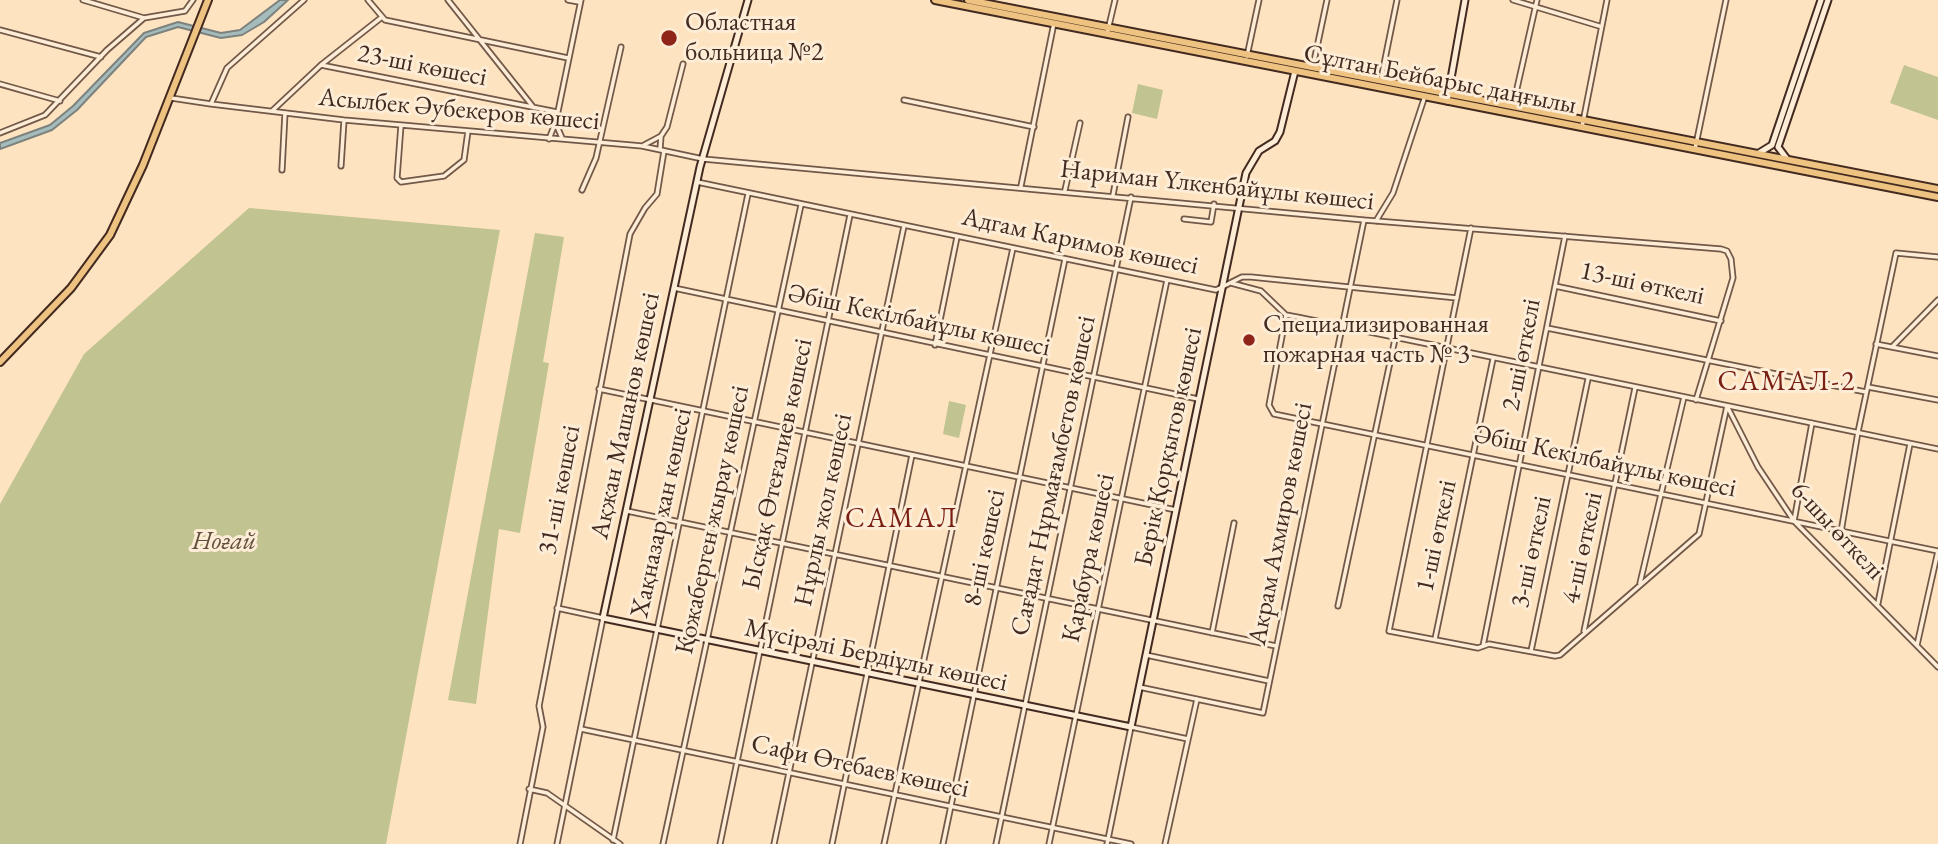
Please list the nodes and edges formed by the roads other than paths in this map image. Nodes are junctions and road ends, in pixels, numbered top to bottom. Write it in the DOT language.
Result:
graph roads {
  1 [pos="83,0"];
  2 [pos="193,0"];
  3 [pos="208,0"];
  4 [pos="304,0"];
  5 [pos="368,0"];
  6 [pos="448,0"];
  7 [pos="568,0"];
  8 [pos="748,0"];
  9 [pos="934,0"];
  10 [pos="968,0"];
  11 [pos="1115,0"];
  12 [pos="1258,0"];
  13 [pos="1328,0"];
  14 [pos="1397,0"];
  15 [pos="1465,0"];
  16 [pos="1513,0"];
  17 [pos="1537,0"];
  18 [pos="1607,0"];
  19 [pos="1726,0"];
  20 [pos="1821,0"];
  21 [pos="1828,0"];
  22 [pos="580,1"];
  23 [pos="1534,7"];
  24 [pos="382,17"];
  25 [pos="144,18"];
  26 [pos="1054,23"];
  27 [pos="1600,26"];
  28 [pos="0,30"];
  29 [pos="1108,31"];
  30 [pos="481,40"];
  31 [pos="621,47"];
  32 [pos="101,57"];
  33 [pos="568,58"];
  34 [pos="1247,58"];
  35 [pos="683,64"];
  36 [pos="321,65"];
  37 [pos="1313,68"];
  38 [pos="1295,71"];
  39 [pos="1381,81"];
  40 [pos="0,84"];
  41 [pos="1425,96"];
  42 [pos="1448,97"];
  43 [pos="169,98"];
  44 [pos="904,100"];
  45 [pos="60,101"];
  46 [pos="211,104"];
  47 [pos="1513,106"];
  48 [pos="534,108"];
  49 [pos="271,111"];
  50 [pos="557,112"];
  51 [pos="285,113"];
  52 [pos="1128,117"];
  53 [pos="1583,119"];
  54 [pos="344,120"];
  55 [pos="556,121"];
  56 [pos="1080,123"];
  57 [pos="401,125"];
  58 [pos="1034,127"];
  59 [pos="1582,127"];
  60 [pos="468,131"];
  61 [pos="0,133"];
  62 [pos="661,136"];
  63 [pos="549,139"];
  64 [pos="564,140"];
  65 [pos="599,142"];
  66 [pos="1695,145"];
  67 [pos="642,146"];
  68 [pos="662,151"];
  69 [pos="1759,153"];
  70 [pos="703,159"];
  71 [pos="1787,159"];
  72 [pos="341,166"];
  73 [pos="282,170"];
  74 [pos="696,182"];
  75 [pos="1020,187"];
  76 [pos="1938,189"];
  77 [pos="582,190"];
  78 [pos="1065,190"];
  79 [pos="748,194"];
  80 [pos="1113,195"];
  81 [pos="1130,197"];
  82 [pos="1938,197"];
  83 [pos="1214,204"];
  84 [pos="801,205"];
  85 [pos="1239,207"];
  86 [pos="850,215"];
  87 [pos="1184,219"];
  88 [pos="1364,220"];
  89 [pos="1375,221"];
  90 [pos="904,226"];
  91 [pos="1471,228"];
  92 [pos="1565,236"];
  93 [pos="957,237"];
  94 [pos="1013,248"];
  95 [pos="1938,257"];
  96 [pos="1066,259"];
  97 [pos="1117,270"];
  98 [pos="1167,280"];
  99 [pos="1231,284"];
  100 [pos="1555,286"];
  101 [pos="674,288"];
  102 [pos="1221,288"];
  103 [pos="1352,289"];
  104 [pos="1457,298"];
  105 [pos="726,300"];
  106 [pos="1938,300"];
  107 [pos="778,311"];
  108 [pos="1286,315"];
  109 [pos="1721,321"];
  110 [pos="828,322"];
  111 [pos="1341,327"];
  112 [pos="1547,328"];
  113 [pos="881,333"];
  114 [pos="1395,339"];
  115 [pos="1876,344"];
  116 [pos="935,345"];
  117 [pos="1892,347"];
  118 [pos="1446,350"];
  119 [pos="989,356"];
  120 [pos="1938,356"];
  121 [pos="1493,359"];
  122 [pos="1708,361"];
  123 [pos="0,362"];
  124 [pos="1043,368"];
  125 [pos="1539,368"];
  126 [pos="1093,378"];
  127 [pos="1588,378"];
  128 [pos="1144,388"];
  129 [pos="1636,388"];
  130 [pos="599,389"];
  131 [pos="1866,389"];
  132 [pos="1684,397"];
  133 [pos="649,399"];
  134 [pos="1198,399"];
  135 [pos="1696,400"];
  136 [pos="1938,400"];
  137 [pos="1727,406"];
  138 [pos="703,411"];
  139 [pos="754,421"];
  140 [pos="1812,423"];
  141 [pos="1321,424"];
  142 [pos="805,432"];
  143 [pos="1858,432"];
  144 [pos="1373,435"];
  145 [pos="858,443"];
  146 [pos="1910,443"];
  147 [pos="1427,446"];
  148 [pos="1938,449"];
  149 [pos="912,455"];
  150 [pos="1473,455"];
  151 [pos="1520,465"];
  152 [pos="966,466"];
  153 [pos="1567,475"];
  154 [pos="1020,477"];
  155 [pos="1616,485"];
  156 [pos="1071,488"];
  157 [pos="1661,494"];
  158 [pos="1121,499"];
  159 [pos="1706,503"];
  160 [pos="1175,510"];
  161 [pos="625,511"];
  162 [pos="1794,521"];
  163 [pos="680,522"];
  164 [pos="1234,523"];
  165 [pos="730,532"];
  166 [pos="1841,532"];
  167 [pos="1890,540"];
  168 [pos="782,543"];
  169 [pos="1938,551"];
  170 [pos="835,554"];
  171 [pos="890,565"];
  172 [pos="942,576"];
  173 [pos="1640,585"];
  174 [pos="997,587"];
  175 [pos="1048,597"];
  176 [pos="1878,603"];
  177 [pos="1338,606"];
  178 [pos="1098,607"];
  179 [pos="557,608"];
  180 [pos="603,618"];
  181 [pos="1153,620"];
  182 [pos="657,631"];
  183 [pos="1212,633"];
  184 [pos="1584,633"];
  185 [pos="1435,639"];
  186 [pos="707,641"];
  187 [pos="1917,645"];
  188 [pos="1276,646"];
  189 [pos="1483,646"];
  190 [pos="1531,651"];
  191 [pos="759,652"];
  192 [pos="1146,655"];
  193 [pos="812,662"];
  194 [pos="1938,667"];
  195 [pos="867,674"];
  196 [pos="1269,681"];
  197 [pos="919,684"];
  198 [pos="1139,687"];
  199 [pos="974,695"];
  200 [pos="1197,698"];
  201 [pos="1025,706"];
  202 [pos="1076,716"];
  203 [pos="1131,727"];
  204 [pos="581,729"];
  205 [pos="1188,739"];
  206 [pos="634,740"];
  207 [pos="683,750"];
  208 [pos="736,761"];
  209 [pos="789,772"];
  210 [pos="844,784"];
  211 [pos="530,789"];
  212 [pos="895,794"];
  213 [pos="951,806"];
  214 [pos="564,808"];
  215 [pos="1002,817"];
  216 [pos="1052,827"];
  217 [pos="614,840"];
  218 [pos="1108,842"];
  219 [pos="520,844"];
  220 [pos="557,844"];
  221 [pos="620,844"];
  222 [pos="663,844"];
  223 [pos="720,844"];
  224 [pos="774,844"];
  225 [pos="832,844"];
  226 [pos="884,844"];
  227 [pos="943,844"];
  228 [pos="996,844"];
  229 [pos="1049,844"];
  230 [pos="1131,844"];
  231 [pos="1165,844"];
  1 -- 25 [label="street"];
  2 -- 25 [label="street"];
  3 -- 43 [label="main road"];
  4 -- 46 [label="street"];
  5 -- 24 [label="street"];
  6 -- 30 [label="street"];
  7 -- 22 [label="street"];
  8 -- 70 [label="street, Ақжан Машанов көшесі"];
  9 -- 26 [label="main road, Сұлтан Бейбарыс даңғылы"];
  10 -- 29 [label="main road, Сұлтан Бейбарыс даңғылы"];
  11 -- 29 [label="street"];
  12 -- 34 [label="street"];
  13 -- 37 [label="street"];
  14 -- 39 [label="street"];
  15 -- 42 [label="street"];
  16 -- 23 [label="street"];
  17 -- 23 [label="street"];
  18 -- 27 [label="street"];
  19 -- 66 [label="street"];
  20 -- 69 [label="street"];
  21 -- 71 [label="street"];
  22 -- 33 [label="street"];
  23 -- 27 [label="street"];
  23 -- 47 [label="street"];
  24 -- 30 [label="street"];
  24 -- 36 [label="street"];
  25 -- 32 [label="street"];
  26 -- 29 [label="main road, Сұлтан Бейбарыс даңғылы"];
  26 -- 58 [label="street"];
  27 -- 53 [label="street"];
  28 -- 32 [label="street"];
  29 -- 34 [label="main road, Сұлтан Бейбарыс даңғылы"];
  30 -- 33 [label="street"];
  30 -- 48 [label="street"];
  31 -- 65 [label="street"];
  32 -- 45 [label="street"];
  33 -- 50 [label="street"];
  34 -- 37 [label="main road, Сұлтан Бейбарыс даңғылы"];
  34 -- 38 [label="main road, Сұлтан Бейбарыс даңғылы"];
  35 -- 62 [label="street"];
  36 -- 48 [label="street, 23-ші көшесі"];
  36 -- 49 [label="street"];
  37 -- 39 [label="main road, Сұлтан Бейбарыс даңғылы"];
  38 -- 41 [label="main road, Сұлтан Бейбарыс даңғылы"];
  38 -- 85 [label="street, Берік Қорқытов көшесі"];
  39 -- 42 [label="main road, Сұлтан Бейбарыс даңғылы"];
  40 -- 45 [label="street"];
  41 -- 42 [label="main road, Сұлтан Бейбарыс даңғылы"];
  41 -- 89 [label="street"];
  42 -- 47 [label="main road, Сұлтан Бейбарыс даңғылы"];
  42 -- 59 [label="main road, Сұлтан Бейбарыс даңғылы"];
  43 -- 46 [label="street, Асылбек Әубекеров көшесі"];
  43 -- 123 [label="main road"];
  44 -- 58 [label="street"];
  45 -- 61 [label="street"];
  46 -- 49 [label="street, Асылбек Әубекеров көшесі"];
  47 -- 53 [label="main road, Сұлтан Бейбарыс даңғылы"];
  48 -- 50 [label="street, 23-ші көшесі"];
  49 -- 51 [label="street, Асылбек Әубекеров көшесі"];
  50 -- 55 [label="street"];
  51 -- 54 [label="street, Асылбек Әубекеров көшесі"];
  51 -- 73 [label="street"];
  52 -- 80 [label="street"];
  53 -- 59 [label="street"];
  53 -- 66 [label="main road, Сұлтан Бейбарыс даңғылы"];
  54 -- 57 [label="street, Асылбек Әубекеров көшесі"];
  54 -- 72 [label="street"];
  55 -- 63 [label="street"];
  55 -- 64 [label="street"];
  56 -- 78 [label="street"];
  57 -- 60 [label="street, Асылбек Әубекеров көшесі"];
  57 -- 60 [label="street"];
  58 -- 75 [label="street"];
  59 -- 66 [label="main road, Сұлтан Бейбарыс даңғылы"];
  60 -- 63 [label="street, Асылбек Әубекеров көшесі"];
  62 -- 67 [label="street"];
  62 -- 68 [label="street, 31-ші көшесі"];
  63 -- 64 [label="street, Асылбек Әубекеров көшесі"];
  64 -- 65 [label="street, Асылбек Әубекеров көшесі"];
  65 -- 67 [label="street, Асылбек Әубекеров көшесі"];
  65 -- 77 [label="street"];
  66 -- 69 [label="main road, Сұлтан Бейбарыс даңғылы"];
  66 -- 82 [label="main road, Сұлтан Бейбарыс даңғылы"];
  67 -- 68 [label="street, Асылбек Әубекеров көшесі"];
  68 -- 70 [label="street, Асылбек Әубекеров көшесі"];
  68 -- 130 [label="street, 31-ші көшесі"];
  69 -- 71 [label="main road, Сұлтан Бейбарыс даңғылы"];
  70 -- 74 [label="street, Ақжан Машанов көшесі"];
  70 -- 75 [label="street, Нариман Үлкенбайұлы көшесі"];
  71 -- 76 [label="main road, Сұлтан Бейбарыс даңғылы"];
  74 -- 79 [label="street, Адгам Каримов көшесі"];
  74 -- 101 [label="street, Ақжан Машанов көшесі"];
  75 -- 78 [label="street, Нариман Үлкенбайұлы көшесі"];
  78 -- 80 [label="street, Нариман Үлкенбайұлы көшесі"];
  79 -- 84 [label="street, Адгам Каримов көшесі"];
  79 -- 105 [label="street, Хақназар хан көшесі"];
  80 -- 81 [label="street, Нариман Үлкенбайұлы көшесі"];
  81 -- 83 [label="street, Нариман Үлкенбайұлы көшесі"];
  81 -- 97 [label="street, Сағадат Нұрмағамбетов көшесі"];
  83 -- 85 [label="street, Нариман Үлкенбайұлы көшесі"];
  83 -- 87 [label="street"];
  84 -- 86 [label="street, Адгам Каримов көшесі"];
  84 -- 107 [label="street, Қожаберген жырау көшесі"];
  85 -- 88 [label="street, Нариман Үлкенбайұлы көшесі"];
  85 -- 102 [label="street, Берік Қорқытов көшесі"];
  86 -- 90 [label="street, Адгам Каримов көшесі"];
  86 -- 110 [label="street, Ысқақ Өтеғалиев көшесі"];
  88 -- 89 [label="street, Нариман Үлкенбайұлы көшесі"];
  88 -- 103 [label="street, Акрам Ахмиров көшесі"];
  89 -- 91 [label="street, Нариман Үлкенбайұлы көшесі"];
  90 -- 93 [label="street, Адгам Каримов көшесі"];
  90 -- 113 [label="street, Нұрлы жол көшесі"];
  91 -- 92 [label="street, Нариман Үлкенбайұлы көшесі"];
  91 -- 104 [label="street"];
  92 -- 100 [label="street, 2-ші өткелі"];
  92 -- 109 [label="street, Нариман Үлкенбайұлы көшесі"];
  93 -- 94 [label="street, Адгам Каримов көшесі"];
  93 -- 116 [label="street"];
  94 -- 96 [label="street, Адгам Каримов көшесі"];
  94 -- 119 [label="street"];
  95 -- 115 [label="street"];
  96 -- 97 [label="street, Адгам Каримов көшесі"];
  96 -- 124 [label="street, 8-шi көшесi"];
  97 -- 98 [label="street, Адгам Каримов көшесі"];
  97 -- 126 [label="street, Сағадат Нұрмағамбетов көшесі"];
  98 -- 102 [label="street, Адгам Каримов көшесі"];
  98 -- 128 [label="street, Қарабура көшесі"];
  99 -- 102 [label="street, Адгам Каримов көшесі"];
  99 -- 103 [label="street, Адгам Каримов көшесі"];
  99 -- 108 [label="street"];
  100 -- 109 [label="street, 13-ші өткелі"];
  100 -- 112 [label="street, 2-ші өткелі"];
  101 -- 105 [label="street, Әбіш Кекілбайұлы көшесі"];
  101 -- 133 [label="street, Ақжан Машанов көшесі"];
  102 -- 134 [label="street, Берік Қорқытов көшесі"];
  103 -- 104 [label="street, Адгам Каримов көшесі"];
  103 -- 111 [label="street, Акрам Ахмиров көшесі"];
  104 -- 118 [label="street"];
  105 -- 107 [label="street, Әбіш Кекілбайұлы көшесі"];
  105 -- 138 [label="street, Хақназар хан көшесі"];
  106 -- 117 [label="street"];
  107 -- 110 [label="street, Әбіш Кекілбайұлы көшесі"];
  107 -- 139 [label="street, Қожаберген жырау көшесі"];
  108 -- 111 [label="street"];
  108 -- 141 [label="street, Әбіш Кекілбайұлы көшесі"];
  109 -- 122 [label="street"];
  110 -- 113 [label="street, Әбіш Кекілбайұлы көшесі"];
  110 -- 142 [label="street, Ысқақ Өтеғалиев көшесі"];
  111 -- 114 [label="street"];
  111 -- 141 [label="street, Акрам Ахмиров көшесі"];
  112 -- 122 [label="street"];
  112 -- 125 [label="street, 2-ші өткелі"];
  113 -- 116 [label="street, Әбіш Кекілбайұлы көшесі"];
  113 -- 145 [label="street, Нұрлы жол көшесі"];
  114 -- 118 [label="street"];
  114 -- 144 [label="street"];
  115 -- 117 [label="street"];
  115 -- 131 [label="street"];
  116 -- 119 [label="street, Әбіш Кекілбайұлы көшесі"];
  117 -- 120 [label="street"];
  118 -- 121 [label="street"];
  118 -- 147 [label="street"];
  119 -- 124 [label="street, Әбіш Кекілбайұлы көшесі"];
  119 -- 152 [label="street"];
  121 -- 125 [label="street"];
  121 -- 150 [label="street, 1-ші өткелі"];
  122 -- 131 [label="street"];
  122 -- 135 [label="street"];
  124 -- 126 [label="street, Әбіш Кекілбайұлы көшесі"];
  124 -- 154 [label="street, 8-шi көшесi"];
  125 -- 127 [label="street"];
  125 -- 151 [label="street, 2-ші өткелі"];
  126 -- 128 [label="street, Әбіш Кекілбайұлы көшесі"];
  126 -- 156 [label="street, Сағадат Нұрмағамбетов көшесі"];
  127 -- 129 [label="street"];
  127 -- 153 [label="street, 3-ші өткелі"];
  128 -- 134 [label="street, Әбіш Кекілбайұлы көшесі"];
  128 -- 158 [label="street, Қарабура көшесі"];
  129 -- 132 [label="street"];
  129 -- 155 [label="street, 4-ші өткелі"];
  130 -- 133 [label="street"];
  130 -- 179 [label="street, 31-ші көшесі"];
  131 -- 136 [label="street"];
  131 -- 143 [label="street"];
  132 -- 135 [label="street"];
  132 -- 157 [label="street"];
  133 -- 138 [label="street"];
  133 -- 161 [label="street, Ақжан Машанов көшесі"];
  134 -- 160 [label="street, Берік Қорқытов көшесі"];
  135 -- 137 [label="street"];
  137 -- 140 [label="street"];
  137 -- 159 [label="street"];
  137 -- 162 [label="street, 6-шы өткелі"];
  138 -- 139 [label="street"];
  138 -- 163 [label="street, Хақназар хан көшесі"];
  139 -- 142 [label="street"];
  139 -- 165 [label="street, Қожаберген жырау көшесі"];
  140 -- 143 [label="street"];
  140 -- 162 [label="street"];
  141 -- 144 [label="street, Әбіш Кекілбайұлы көшесі"];
  141 -- 188 [label="street, Акрам Ахмиров көшесі"];
  142 -- 145 [label="street"];
  142 -- 168 [label="street, Ысқақ Өтеғалиев көшесі"];
  143 -- 146 [label="street"];
  143 -- 166 [label="street"];
  144 -- 147 [label="street, Әбіш Кекілбайұлы көшесі"];
  144 -- 177 [label="street"];
  145 -- 149 [label="street"];
  145 -- 170 [label="street, Нұрлы жол көшесі"];
  146 -- 148 [label="street"];
  146 -- 167 [label="street"];
  147 -- 150 [label="street, Әбіш Кекілбайұлы көшесі"];
  147 -- 185 [label="street"];
  149 -- 152 [label="street"];
  149 -- 171 [label="street"];
  150 -- 151 [label="street, Әбіш Кекілбайұлы көшесі"];
  150 -- 185 [label="street, 1-ші өткелі"];
  151 -- 153 [label="street, Әбіш Кекілбайұлы көшесі"];
  151 -- 189 [label="street, 2-ші өткелі"];
  152 -- 154 [label="street"];
  152 -- 172 [label="street"];
  153 -- 155 [label="street, Әбіш Кекілбайұлы көшесі"];
  153 -- 190 [label="street, 3-ші өткелі"];
  154 -- 156 [label="street"];
  154 -- 174 [label="street, 8-шi көшесi"];
  155 -- 157 [label="street, Әбіш Кекілбайұлы көшесі"];
  155 -- 184 [label="street, 4-ші өткелі"];
  156 -- 158 [label="street"];
  156 -- 175 [label="street, Сағадат Нұрмағамбетов көшесі"];
  157 -- 159 [label="street, Әбіш Кекілбайұлы көшесі"];
  157 -- 173 [label="street"];
  158 -- 160 [label="street"];
  158 -- 178 [label="street, Қарабура көшесі"];
  159 -- 162 [label="street, Әбіш Кекілбайұлы көшесі"];
  159 -- 173 [label="street"];
  160 -- 181 [label="street, Берік Қорқытов көшесі"];
  161 -- 163 [label="street"];
  161 -- 180 [label="street, Ақжан Машанов көшесі"];
  162 -- 166 [label="street, Әбіш Кекілбайұлы көшесі"];
  162 -- 176 [label="street, 6-шы өткелі"];
  163 -- 165 [label="street"];
  163 -- 182 [label="street, Хақназар хан көшесі"];
  164 -- 183 [label="street"];
  165 -- 168 [label="street"];
  165 -- 186 [label="street, Қожаберген жырау көшесі"];
  166 -- 167 [label="street, Әбіш Кекілбайұлы көшесі"];
  167 -- 169 [label="street, Әбіш Кекілбайұлы көшесі"];
  167 -- 176 [label="street"];
  168 -- 170 [label="street"];
  168 -- 191 [label="street, Ысқақ Өтеғалиев көшесі"];
  169 -- 187 [label="street"];
  170 -- 171 [label="street"];
  170 -- 193 [label="street, Нұрлы жол көшесі"];
  171 -- 172 [label="street"];
  171 -- 195 [label="street"];
  172 -- 174 [label="street"];
  172 -- 197 [label="street"];
  173 -- 184 [label="street"];
  174 -- 175 [label="street"];
  174 -- 199 [label="street, 8-шi көшесi"];
  175 -- 178 [label="street"];
  175 -- 201 [label="street, Сағадат Нұрмағамбетов көшесі"];
  176 -- 187 [label="street, 6-шы өткелі"];
  178 -- 181 [label="street"];
  178 -- 202 [label="street, Қарабура көшесі"];
  179 -- 180 [label="street, Мүсірәлі Бердіұлы көшесі"];
  179 -- 211 [label="street, 31-ші көшесі"];
  180 -- 182 [label="street, Мүсірәлі Бердіұлы көшесі"];
  180 -- 204 [label="street, Ақжан Машанов көшесі"];
  181 -- 183 [label="street"];
  181 -- 192 [label="street, Берік Қорқытов көшесі"];
  182 -- 186 [label="street, Мүсірәлі Бердіұлы көшесі"];
  182 -- 206 [label="street, Хақназар хан көшесі"];
  183 -- 188 [label="street"];
  184 -- 190 [label="street"];
  185 -- 189 [label="street"];
  186 -- 191 [label="street, Мүсірәлі Бердіұлы көшесі"];
  186 -- 207 [label="street, Қожаберген жырау көшесі"];
  187 -- 194 [label="street, 6-шы өткелі"];
  188 -- 196 [label="street, Акрам Ахмиров көшесі"];
  189 -- 190 [label="street"];
  191 -- 193 [label="street, Мүсірәлі Бердіұлы көшесі"];
  191 -- 208 [label="street, Ысқақ Өтеғалиев көшесі"];
  192 -- 196 [label="street"];
  192 -- 198 [label="street, Берік Қорқытов көшесі"];
  193 -- 195 [label="street, Мүсірәлі Бердіұлы көшесі"];
  193 -- 209 [label="street, Нұрлы жол көшесі"];
  195 -- 197 [label="street, Мүсірәлі Бердіұлы көшесі"];
  195 -- 210 [label="street"];
  196 -- 200 [label="street, Акрам Ахмиров көшесі"];
  197 -- 199 [label="street, Мүсірәлі Бердіұлы көшесі"];
  197 -- 212 [label="street"];
  198 -- 200 [label="street"];
  198 -- 203 [label="street, Берік Қорқытов көшесі"];
  199 -- 201 [label="street, Мүсірәлі Бердіұлы көшесі"];
  199 -- 213 [label="street, 8-шi көшесi"];
  200 -- 205 [label="street"];
  201 -- 202 [label="street, Мүсірәлі Бердіұлы көшесі"];
  201 -- 215 [label="street, Сағадат Нұрмағамбетов көшесі"];
  202 -- 203 [label="street, Мүсірәлі Бердіұлы көшесі"];
  202 -- 216 [label="street, Қарабура көшесі"];
  203 -- 205 [label="street, Мүсірәлі Бердіұлы көшесі"];
  203 -- 218 [label="street, Берік Қорқытов көшесі"];
  204 -- 206 [label="street, Сафи Өтебаев көшесі"];
  204 -- 214 [label="street, Ақжан Машанов көшесі"];
  205 -- 231 [label="street"];
  206 -- 207 [label="street, Сафи Өтебаев көшесі"];
  206 -- 217 [label="street, Хақназар хан көшесі"];
  207 -- 208 [label="street, Сафи Өтебаев көшесі"];
  207 -- 222 [label="street, Қожаберген жырау көшесі"];
  208 -- 209 [label="street, Сафи Өтебаев көшесі"];
  208 -- 223 [label="street, Ысқақ Өтеғалиев көшесі"];
  209 -- 210 [label="street, Сафи Өтебаев көшесі"];
  209 -- 224 [label="street, Нұрлы жол көшесі"];
  210 -- 212 [label="street, Сафи Өтебаев көшесі"];
  210 -- 225 [label="street"];
  211 -- 214 [label="street"];
  211 -- 219 [label="street, 31-ші көшесі"];
  212 -- 213 [label="street, Сафи Өтебаев көшесі"];
  212 -- 226 [label="street"];
  213 -- 215 [label="street, Сафи Өтебаев көшесі"];
  213 -- 227 [label="street, 8-шi көшесi"];
  214 -- 217 [label="street"];
  214 -- 220 [label="street, Ақжан Машанов көшесі"];
  215 -- 216 [label="street, Сафи Өтебаев көшесі"];
  215 -- 228 [label="street, Сағадат Нұрмағамбетов көшесі"];
  216 -- 218 [label="street, Сафи Өтебаев көшесі"];
  216 -- 229 [label="street, Қарабура көшесі"];
  217 -- 221 [label="street"];
  218 -- 230 [label="street, Сафи Өтебаев көшесі"];
}
